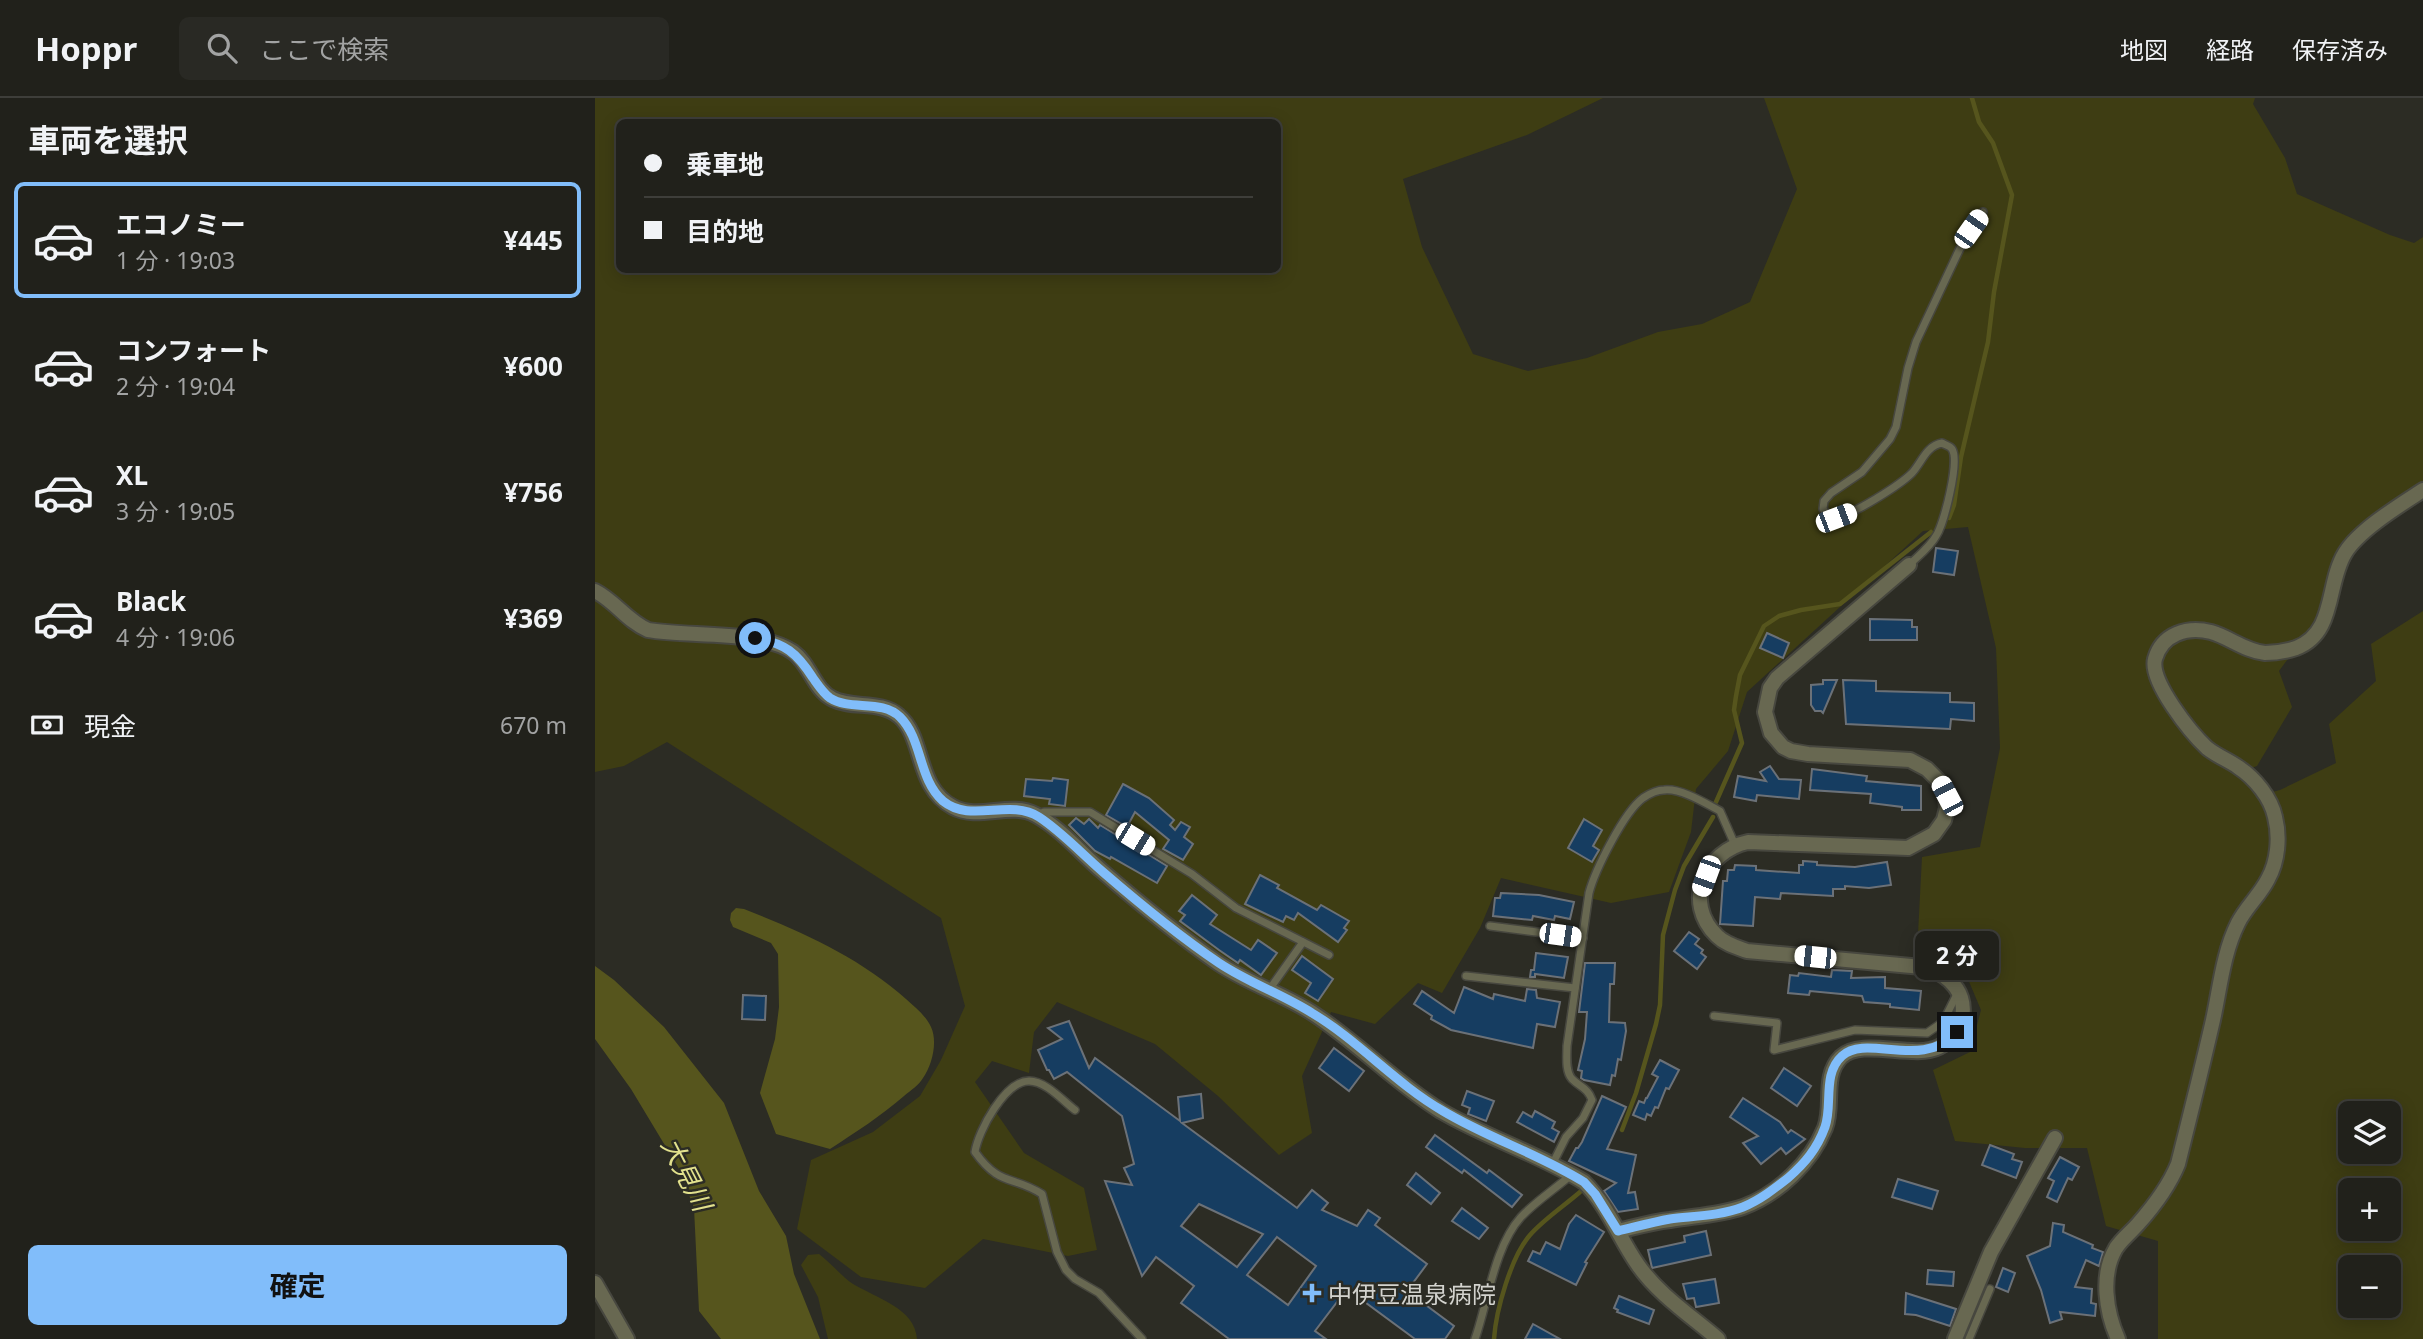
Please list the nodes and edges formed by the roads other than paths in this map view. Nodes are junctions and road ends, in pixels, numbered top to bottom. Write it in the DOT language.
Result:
graph roads {
  1 [pos="1983,212"];
  2 [pos="2423,490"];
  3 [pos="1909,565"];
  4 [pos="595,591"];
  5 [pos="1037,816"];
  6 [pos="1735,845"];
  7 [pos="1490,926"];
  8 [pos="1583,938"];
  9 [pos="1303,942"];
  10 [pos="1329,955"];
  11 [pos="1466,976"];
  12 [pos="1575,988"];
  13 [pos="1268,990"];
  14 [pos="1958,991"];
  15 [pos="1714,1016"];
  16 [pos="1075,1110"];
  17 [pos="2055,1138"];
  18 [pos="1552,1165"];
  19 [pos="1571,1174"];
  20 [pos="1618,1231"];
  21 [pos="595,1283"];
  22 [pos="1990,1289"];
  23 [pos="627,1339"];
  24 [pos="1142,1339"];
  25 [pos="1475,1339"];
  26 [pos="1718,1339"];
  27 [pos="1955,1339"];
  28 [pos="1969,1339"];
  29 [pos="2117,1339"];
  1 -- 3 [label="lane"];
  2 -- 29 [label="street"];
  3 -- 6 [label="street"];
  4 -- 5 [label="street"];
  5 -- 9 [label="lane"];
  5 -- 13 [label="street"];
  6 -- 8 [label="lane"];
  6 -- 14 [label="street"];
  7 -- 8 [label="lane"];
  8 -- 12 [label="lane"];
  9 -- 10 [label="lane"];
  9 -- 13 [label="lane"];
  11 -- 12 [label="lane"];
  12 -- 18 [label="lane"];
  13 -- 18 [label="street"];
  14 -- 15 [label="lane"];
  14 -- 20 [label="street"];
  16 -- 24 [label="lane"];
  17 -- 27 [label="street"];
  18 -- 19 [label="street"];
  19 -- 20 [label="street"];
  19 -- 25 [label="lane"];
  20 -- 26 [label="street"];
  21 -- 23 [label="street"];
  22 -- 28 [label="lane"];
}
